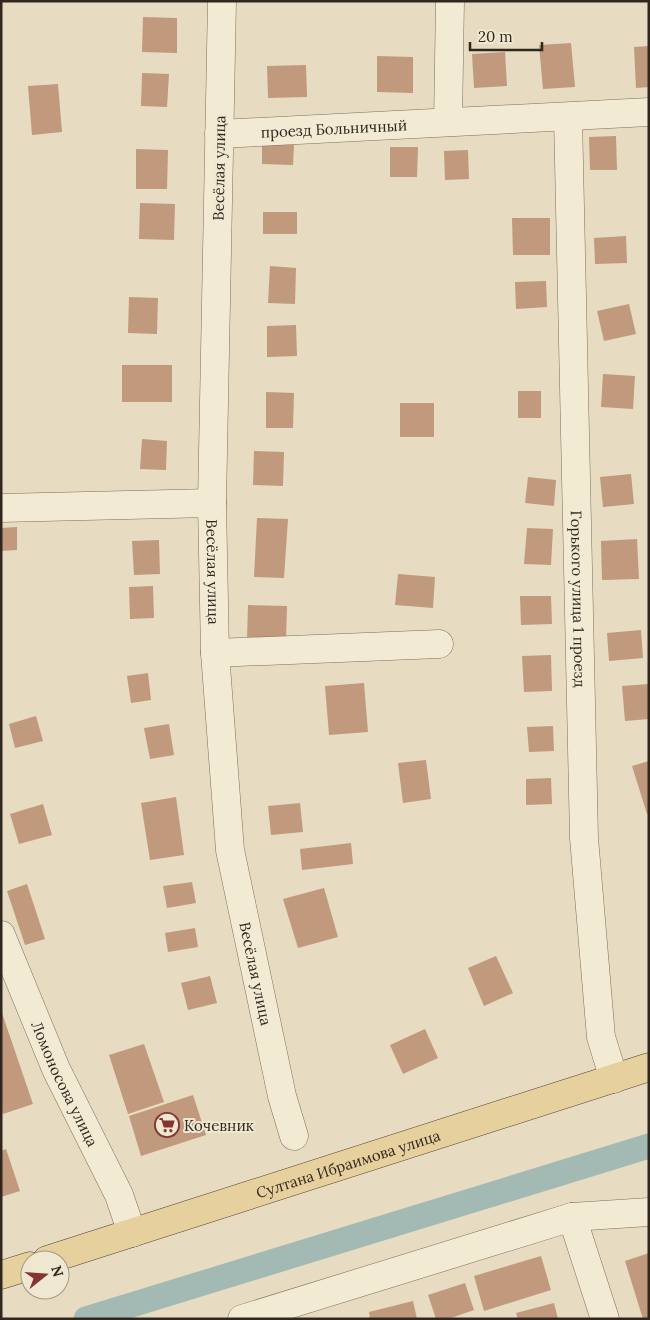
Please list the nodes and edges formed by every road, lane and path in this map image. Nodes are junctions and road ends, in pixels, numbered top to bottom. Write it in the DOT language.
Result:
graph roads {
  1 [pos="222,1"];
  2 [pos="450,1"];
  3 [pos="649,112"];
  4 [pos="568,117"];
  5 [pos="448,122"];
  6 [pos="219,134"];
  7 [pos="212,503"];
  8 [pos="1,508"];
  9 [pos="439,644"];
  10 [pos="215,653"];
  11 [pos="1,935"];
  12 [pos="649,1068"];
  13 [pos="614,1079"];
  14 [pos="294,1136"];
  15 [pos="649,1212"];
  16 [pos="572,1217"];
  17 [pos="132,1233"];
  18 [pos="70,1253"];
  19 [pos="20,1269"];
  20 [pos="1,1275"];
  21 [pos="242,1319"];
  22 [pos="605,1319"];
  1 -- 6 [label="street, Весёлая улица"];
  2 -- 5 [label="street"];
  3 -- 4 [label="street, проезд Больничный"];
  4 -- 5 [label="street, проезд Больничный"];
  4 -- 13 [label="street, Горького улица 1 проезд"];
  5 -- 6 [label="street, проезд Больничный"];
  6 -- 7 [label="street, Весёлая улица"];
  7 -- 8 [label="street"];
  7 -- 10 [label="street, Весёлая улица"];
  9 -- 10 [label="street"];
  10 -- 14 [label="street, Весёлая улица"];
  11 -- 17 [label="street, Ломоносова улица"];
  12 -- 13 [label="main road, Султана Ибраимова улица"];
  13 -- 17 [label="main road, Султана Ибраимова улица"];
  15 -- 16 [label="street"];
  16 -- 21 [label="street"];
  16 -- 22 [label="street"];
  17 -- 18 [label="main road, Султана Ибраимова улица"];
  19 -- 20 [label="main road"];
}
